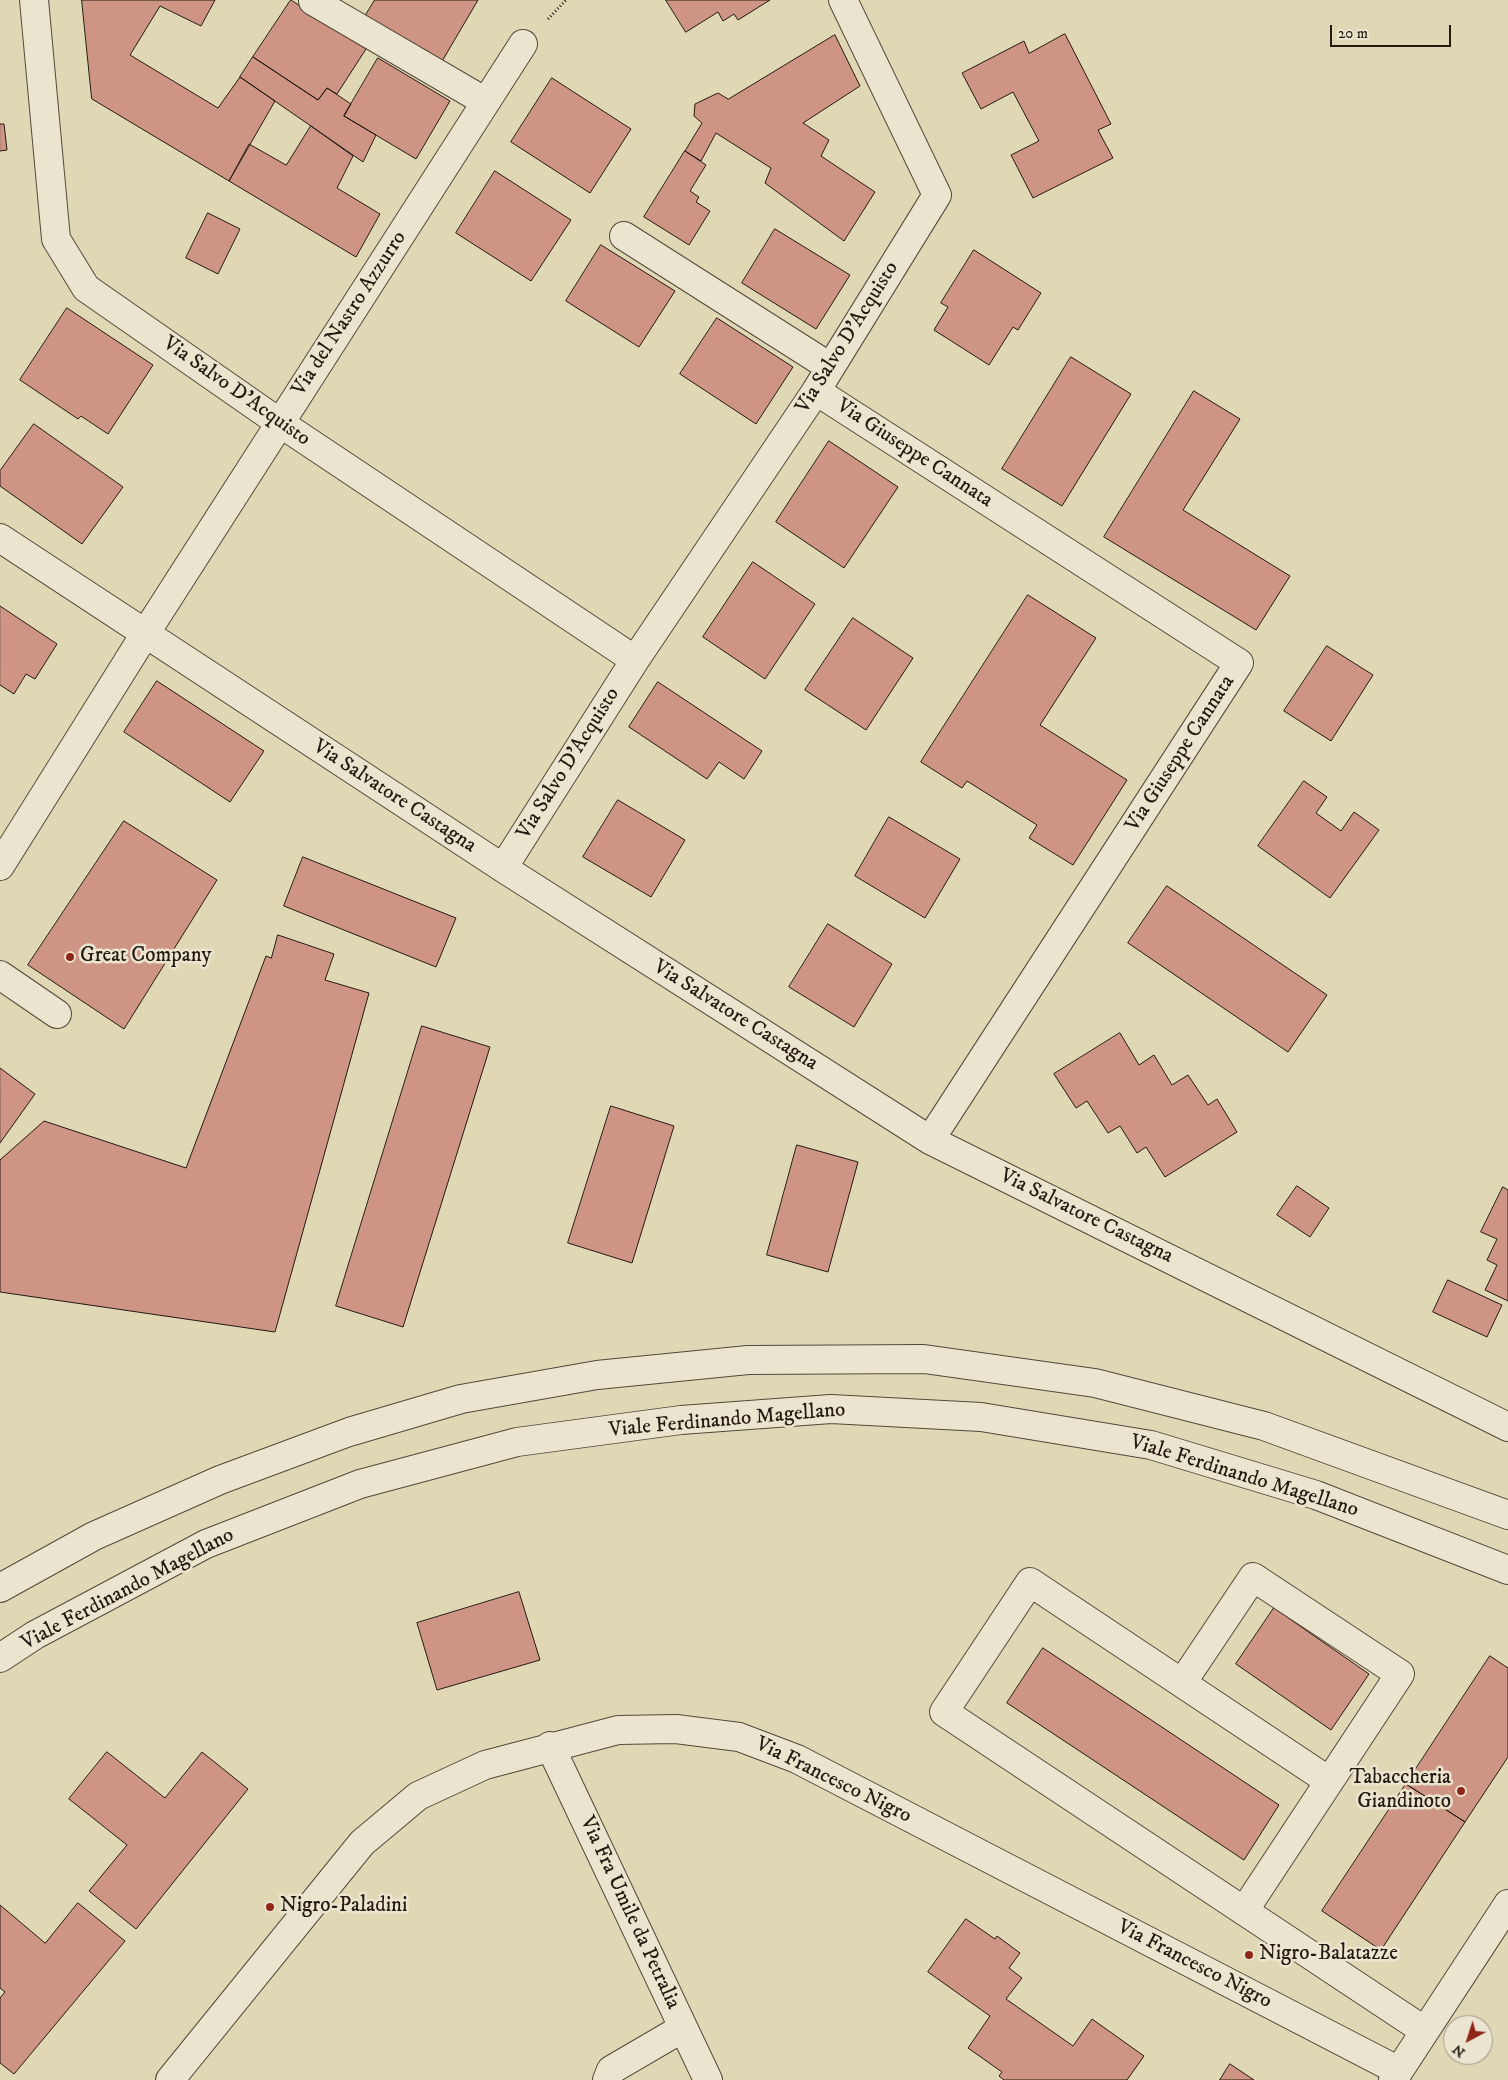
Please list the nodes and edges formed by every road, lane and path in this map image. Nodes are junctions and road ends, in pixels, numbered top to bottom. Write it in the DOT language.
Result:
graph roads {
  1 [pos="34,0"];
  2 [pos="843,0"];
  3 [pos="313,1"];
  4 [pos="523,44"];
  5 [pos="486,102"];
  6 [pos="624,236"];
  7 [pos="830,367"];
  8 [pos="816,391"];
  9 [pos="280,423"];
  10 [pos="0,538"];
  11 [pos="145,634"];
  12 [pos="635,660"];
  13 [pos="0,866"];
  14 [pos="503,868"];
  15 [pos="0,975"];
  16 [pos="57,1014"];
  17 [pos="930,1140"];
  18 [pos="1508,1427"];
  19 [pos="1508,1515"];
  20 [pos="1508,1570"];
  21 [pos="0,1588"];
  22 [pos="0,1658"];
  23 [pos="1182,1683"];
  24 [pos="550,1746"];
  25 [pos="1329,1781"];
  26 [pos="1508,1904"];
  27 [pos="1244,1911"];
  28 [pos="683,2028"];
  29 [pos="1425,2031"];
  30 [pos="1396,2076"];
  31 [pos="170,2080"];
  32 [pos="607,2080"];
  33 [pos="708,2080"];
  1 -- 9 [label="street, Via Salvo D'Acquisto"];
  2 -- 7 [label="street, Via Salvo D'Acquisto"];
  3 -- 5 [label="street"];
  4 -- 5 [label="street, Via del Nastro Azzurro"];
  5 -- 9 [label="street, Via del Nastro Azzurro"];
  6 -- 7 [label="street"];
  7 -- 8 [label="street, Via Salvo D'Acquisto"];
  8 -- 12 [label="street, Via Salvo D'Acquisto"];
  8 -- 17 [label="street, Via Giuseppe Cannata"];
  9 -- 11 [label="street, Via del Nastro Azzurro"];
  9 -- 12 [label="street, Via Salvo D'Acquisto"];
  10 -- 11 [label="street, Via Salvatore Castagna"];
  11 -- 13 [label="street, Via del Nastro Azzurro"];
  11 -- 14 [label="street, Via Salvatore Castagna"];
  12 -- 14 [label="street, Via Salvo D'Acquisto"];
  14 -- 17 [label="street, Via Salvatore Castagna"];
  15 -- 16 [label="street"];
  17 -- 18 [label="street, Via Salvatore Castagna"];
  19 -- 21 [label="street"];
  20 -- 22 [label="street, Viale Ferdinando Magellano"];
  23 -- 25 [label="street"];
  23 -- 25 [label="street"];
  23 -- 27 [label="street"];
  24 -- 28 [label="street, Via Fra Umile da Petralia"];
  24 -- 30 [label="street, Via Francesco Nigro"];
  24 -- 31 [label="street, Via Francesco Nigro"];
  25 -- 27 [label="street"];
  26 -- 29 [label="street"];
  27 -- 29 [label="street"];
  28 -- 32 [label="street"];
  28 -- 33 [label="street, Via Fra Umile da Petralia"];
  29 -- 30 [label="street"];
}
